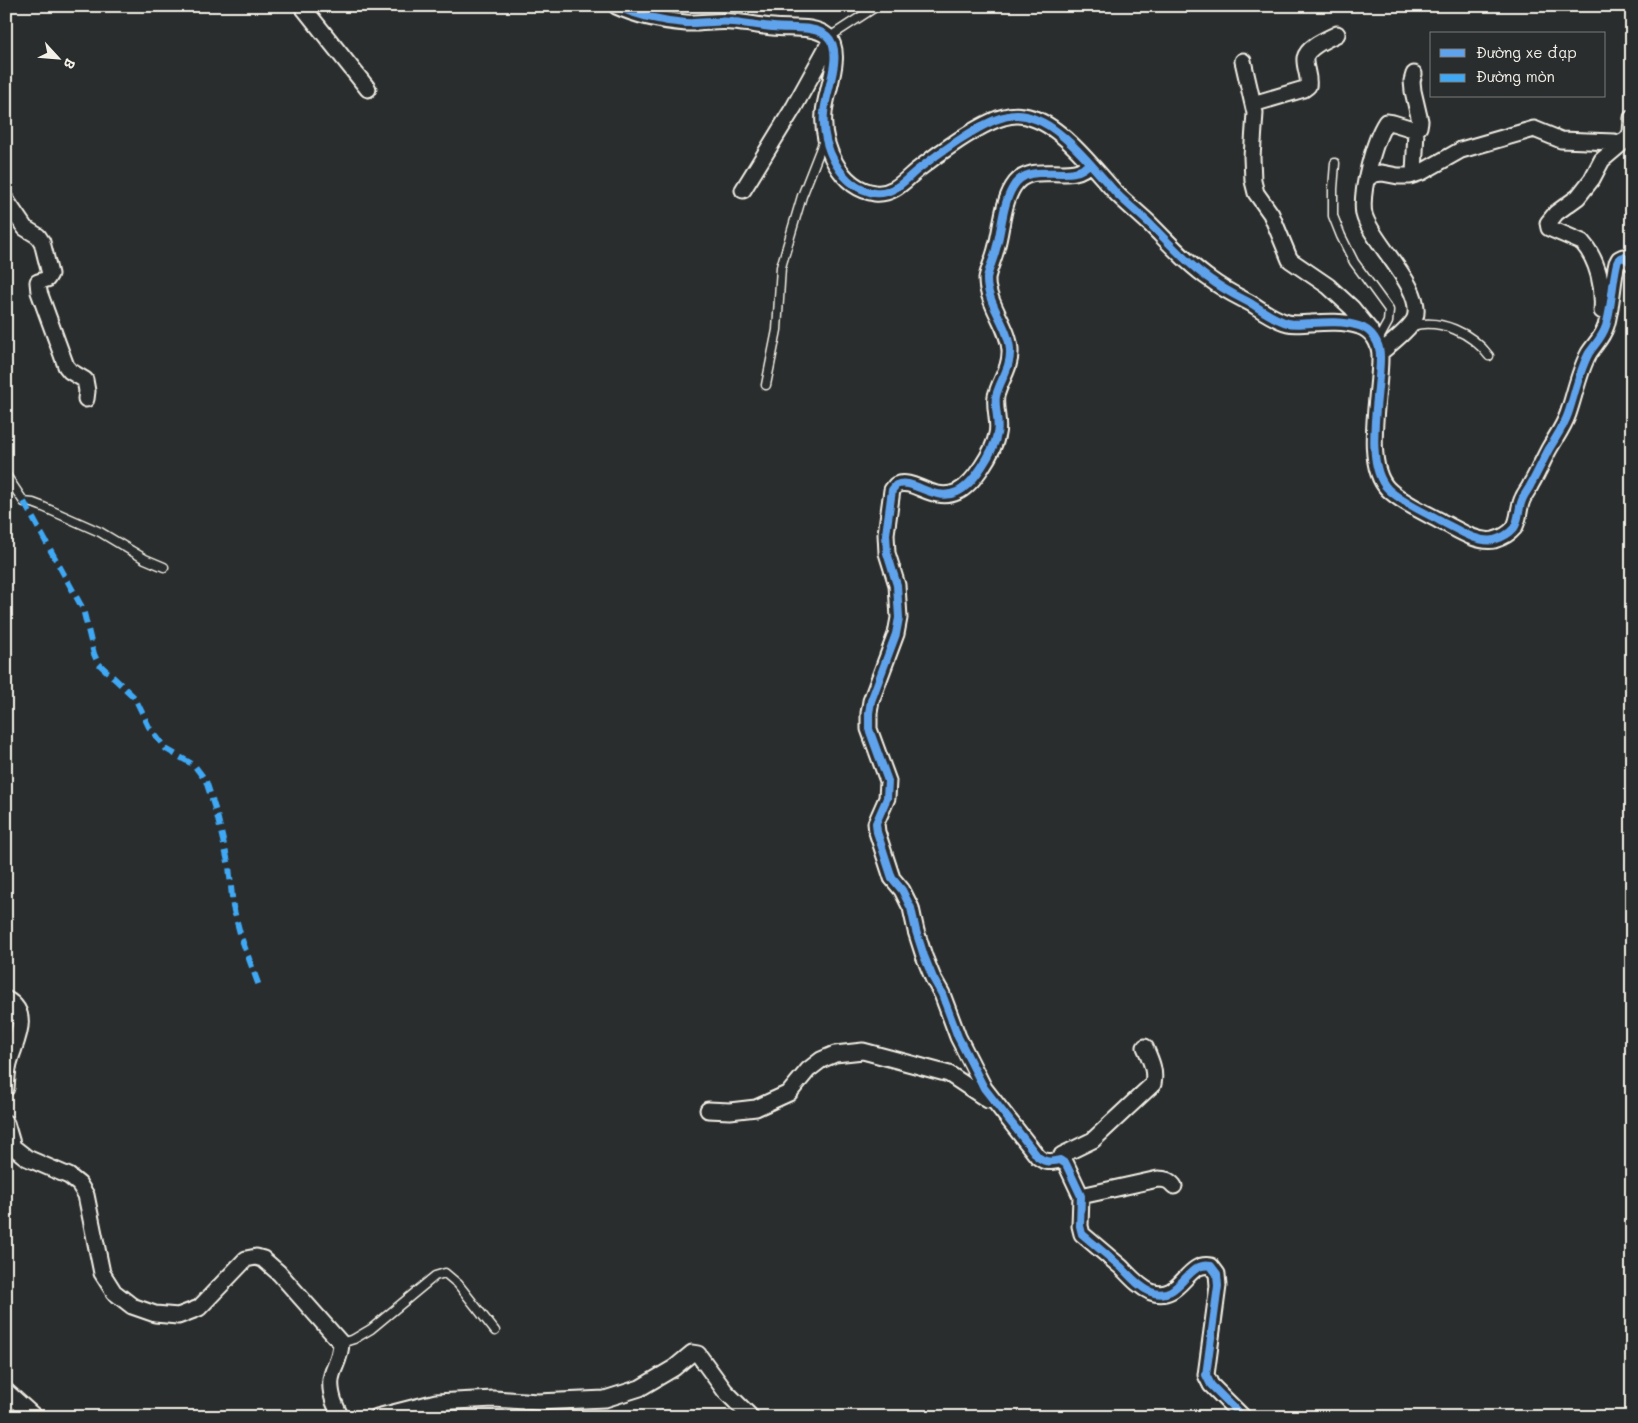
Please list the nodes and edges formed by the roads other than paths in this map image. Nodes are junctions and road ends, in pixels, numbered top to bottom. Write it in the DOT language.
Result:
graph roads {
  1 [pos="302,6"];
  2 [pos="616,6"];
  3 [pos="876,6"];
  4 [pos="1337,34"];
  5 [pos="830,39"];
  6 [pos="1243,61"];
  7 [pos="1414,74"];
  8 [pos="368,89"];
  9 [pos="1253,104"];
  10 [pos="1632,118"];
  11 [pos="1416,130"];
  12 [pos="826,136"];
  13 [pos="1621,144"];
  14 [pos="1089,163"];
  15 [pos="1335,163"];
  16 [pos="1414,174"];
  17 [pos="1367,179"];
  18 [pos="743,190"];
  19 [pos="6,200"];
  20 [pos="1632,263"];
  21 [pos="1345,302"];
  22 [pos="1337,322"];
  23 [pos="1408,327"];
  24 [pos="1376,342"];
  25 [pos="1599,342"];
  26 [pos="1489,356"];
  27 [pos="766,385"];
  28 [pos="86,399"];
  29 [pos="6,475"];
  30 [pos="164,567"];
  31 [pos="6,1000"];
  32 [pos="1145,1046"];
  33 [pos="6,1088"];
  34 [pos="991,1097"];
  35 [pos="708,1110"];
  36 [pos="6,1123"];
  37 [pos="1060,1160"];
  38 [pos="1174,1186"];
  39 [pos="1081,1196"];
  40 [pos="495,1331"];
  41 [pos="341,1343"];
  42 [pos="6,1391"];
  43 [pos="35,1417"];
  44 [pos="341,1417"];
  45 [pos="377,1417"];
  46 [pos="751,1417"];
  47 [pos="1243,1417"];
  1 -- 8 [label="street"];
  2 -- 5 [label="street"];
  3 -- 5 [label="lane"];
  4 -- 9 [label="street"];
  5 -- 12 [label="street"];
  5 -- 18 [label="street"];
  6 -- 9 [label="street"];
  7 -- 11 [label="street"];
  9 -- 21 [label="street"];
  10 -- 13 [label="street"];
  11 -- 16 [label="street"];
  11 -- 17 [label="street"];
  12 -- 14 [label="street"];
  12 -- 27 [label="lane"];
  13 -- 16 [label="street"];
  13 -- 25 [label="street"];
  14 -- 22 [label="street"];
  14 -- 34 [label="street"];
  15 -- 24 [label="lane"];
  16 -- 17 [label="street"];
  17 -- 23 [label="street"];
  19 -- 28 [label="street"];
  20 -- 25 [label="street"];
  21 -- 22 [label="street"];
  21 -- 24 [label="street"];
  22 -- 24 [label="street"];
  23 -- 24 [label="street"];
  23 -- 26 [label="lane"];
  24 -- 25 [label="street"];
  29 -- 30 [label="lane"];
  31 -- 33 [label="street"];
  32 -- 37 [label="street"];
  34 -- 35 [label="street"];
  34 -- 37 [label="street"];
  36 -- 41 [label="street"];
  37 -- 39 [label="street"];
  38 -- 39 [label="street"];
  39 -- 47 [label="street"];
  40 -- 41 [label="lane"];
  41 -- 44 [label="street"];
  42 -- 43 [label="street"];
  45 -- 46 [label="street"];
}
